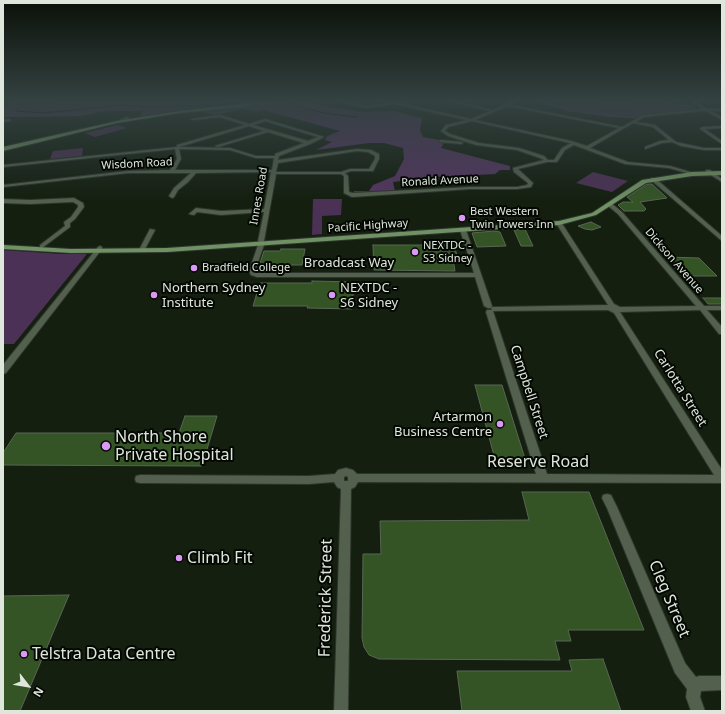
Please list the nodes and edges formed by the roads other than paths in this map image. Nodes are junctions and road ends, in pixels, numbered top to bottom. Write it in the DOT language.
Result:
graph roads {
  1 [pos="61,135"];
  2 [pos="212,135"];
  3 [pos="252,135"];
  4 [pos="285,135"];
  5 [pos="316,135"];
  6 [pos="448,135"];
  7 [pos="537,135"];
  8 [pos="610,135"];
  9 [pos="666,135"];
  10 [pos="711,135"];
  11 [pos="440,141"];
  12 [pos="673,141"];
  13 [pos="309,143"];
  14 [pos="722,143"];
  15 [pos="574,144"];
  16 [pos="481,145"];
  17 [pos="177,148"];
  18 [pos="213,148"];
  19 [pos="587,148"];
  20 [pos="646,148"];
  21 [pos="3,149"];
  22 [pos="722,149"];
  23 [pos="275,160"];
  24 [pos="547,161"];
  25 [pos="3,166"];
  26 [pos="172,171"];
  27 [pos="195,171"];
  28 [pos="273,172"];
  29 [pos="709,172"];
  30 [pos="722,172"];
  31 [pos="342,173"];
  32 [pos="690,173"];
  33 [pos="653,179"];
  34 [pos="722,181"];
  35 [pos="3,186"];
  36 [pos="172,196"];
  37 [pos="3,201"];
  38 [pos="609,204"];
  39 [pos="266,210"];
  40 [pos="192,214"];
  41 [pos="559,222"];
  42 [pos="463,228"];
  43 [pos="152,230"];
  44 [pos="722,240"];
  45 [pos="3,243"];
  46 [pos="261,243"];
  47 [pos="42,246"];
  48 [pos="3,247"];
  49 [pos="143,248"];
  50 [pos="98,249"];
  51 [pos="477,275"];
  52 [pos="701,308"];
  53 [pos="722,308"];
  54 [pos="491,309"];
  55 [pos="614,309"];
  56 [pos="722,332"];
  57 [pos="3,371"];
  58 [pos="140,479"];
  59 [pos="542,479"];
  60 [pos="722,479"];
  61 [pos="346,480"];
  62 [pos="607,498"];
  63 [pos="722,683"];
  64 [pos="694,687"];
  65 [pos="341,711"];
  66 [pos="698,711"];
  1 -- 21 [label="main road"];
  2 -- 17 [label="street"];
  3 -- 18 [label="street"];
  4 -- 13 [label="street"];
  5 -- 13 [label="street, Innes Road"];
  6 -- 16 [label="street"];
  7 -- 15 [label="street"];
  8 -- 19 [label="street"];
  9 -- 12 [label="street"];
  10 -- 14 [label="street"];
  11 -- 16 [label="street"];
  12 -- 20 [label="street"];
  12 -- 22 [label="street"];
  13 -- 23 [label="street, Innes Road"];
  15 -- 19 [label="street"];
  15 -- 24 [label="street, Ronald Avenue"];
  16 -- 24 [label="street"];
  17 -- 18 [label="street"];
  17 -- 25 [label="street"];
  17 -- 26 [label="street"];
  18 -- 23 [label="street"];
  19 -- 32 [label="street"];
  23 -- 28 [label="street, Innes Road"];
  23 -- 31 [label="street"];
  24 -- 31 [label="street, Ronald Avenue"];
  26 -- 27 [label="street, Wisdom Road"];
  26 -- 35 [label="street, Wisdom Road"];
  27 -- 28 [label="street, Wisdom Road"];
  27 -- 36 [label="street"];
  28 -- 31 [label="street"];
  28 -- 39 [label="street, Innes Road"];
  29 -- 30 [label="main road, Pacific Highway"];
  29 -- 32 [label="main road, Pacific Highway"];
  29 -- 34 [label="street"];
  32 -- 33 [label="main road, Pacific Highway"];
  32 -- 42 [label="main road, Pacific Highway"];
  33 -- 38 [label="main road, Pacific Highway"];
  33 -- 44 [label="street"];
  37 -- 47 [label="street"];
  38 -- 41 [label="main road, Pacific Highway"];
  38 -- 52 [label="street, Dickson Avenue"];
  39 -- 40 [label="street"];
  39 -- 46 [label="street, Innes Road"];
  41 -- 42 [label="main road, Pacific Highway"];
  41 -- 55 [label="street, Carlotta Street"];
  42 -- 46 [label="main road, Pacific Highway"];
  42 -- 51 [label="street, Campbell Street"];
  43 -- 49 [label="street"];
  45 -- 47 [label="main road, Pacific Highway"];
  46 -- 49 [label="main road, Pacific Highway"];
  46 -- 50 [label="main road, Pacific Highway"];
  46 -- 51 [label="street, Broadcast Way"];
  47 -- 50 [label="main road, Pacific Highway"];
  48 -- 50 [label="main road, Pacific Highway"];
  49 -- 50 [label="main road, Pacific Highway"];
  50 -- 57 [label="street"];
  51 -- 54 [label="street, Campbell Street"];
  52 -- 53 [label="street"];
  52 -- 55 [label="street"];
  52 -- 56 [label="street, Dickson Avenue"];
  54 -- 55 [label="street"];
  54 -- 59 [label="street, Campbell Street"];
  55 -- 60 [label="street, Carlotta Street"];
  58 -- 61 [label="street, Reserve Road"];
  59 -- 60 [label="street, Reserve Road"];
  59 -- 61 [label="street, Reserve Road"];
  61 -- 65 [label="street, Frederick Street"];
  62 -- 64 [label="street, Cleg Street"];
  63 -- 64 [label="street"];
  64 -- 66 [label="street, Cleg Street"];
}
